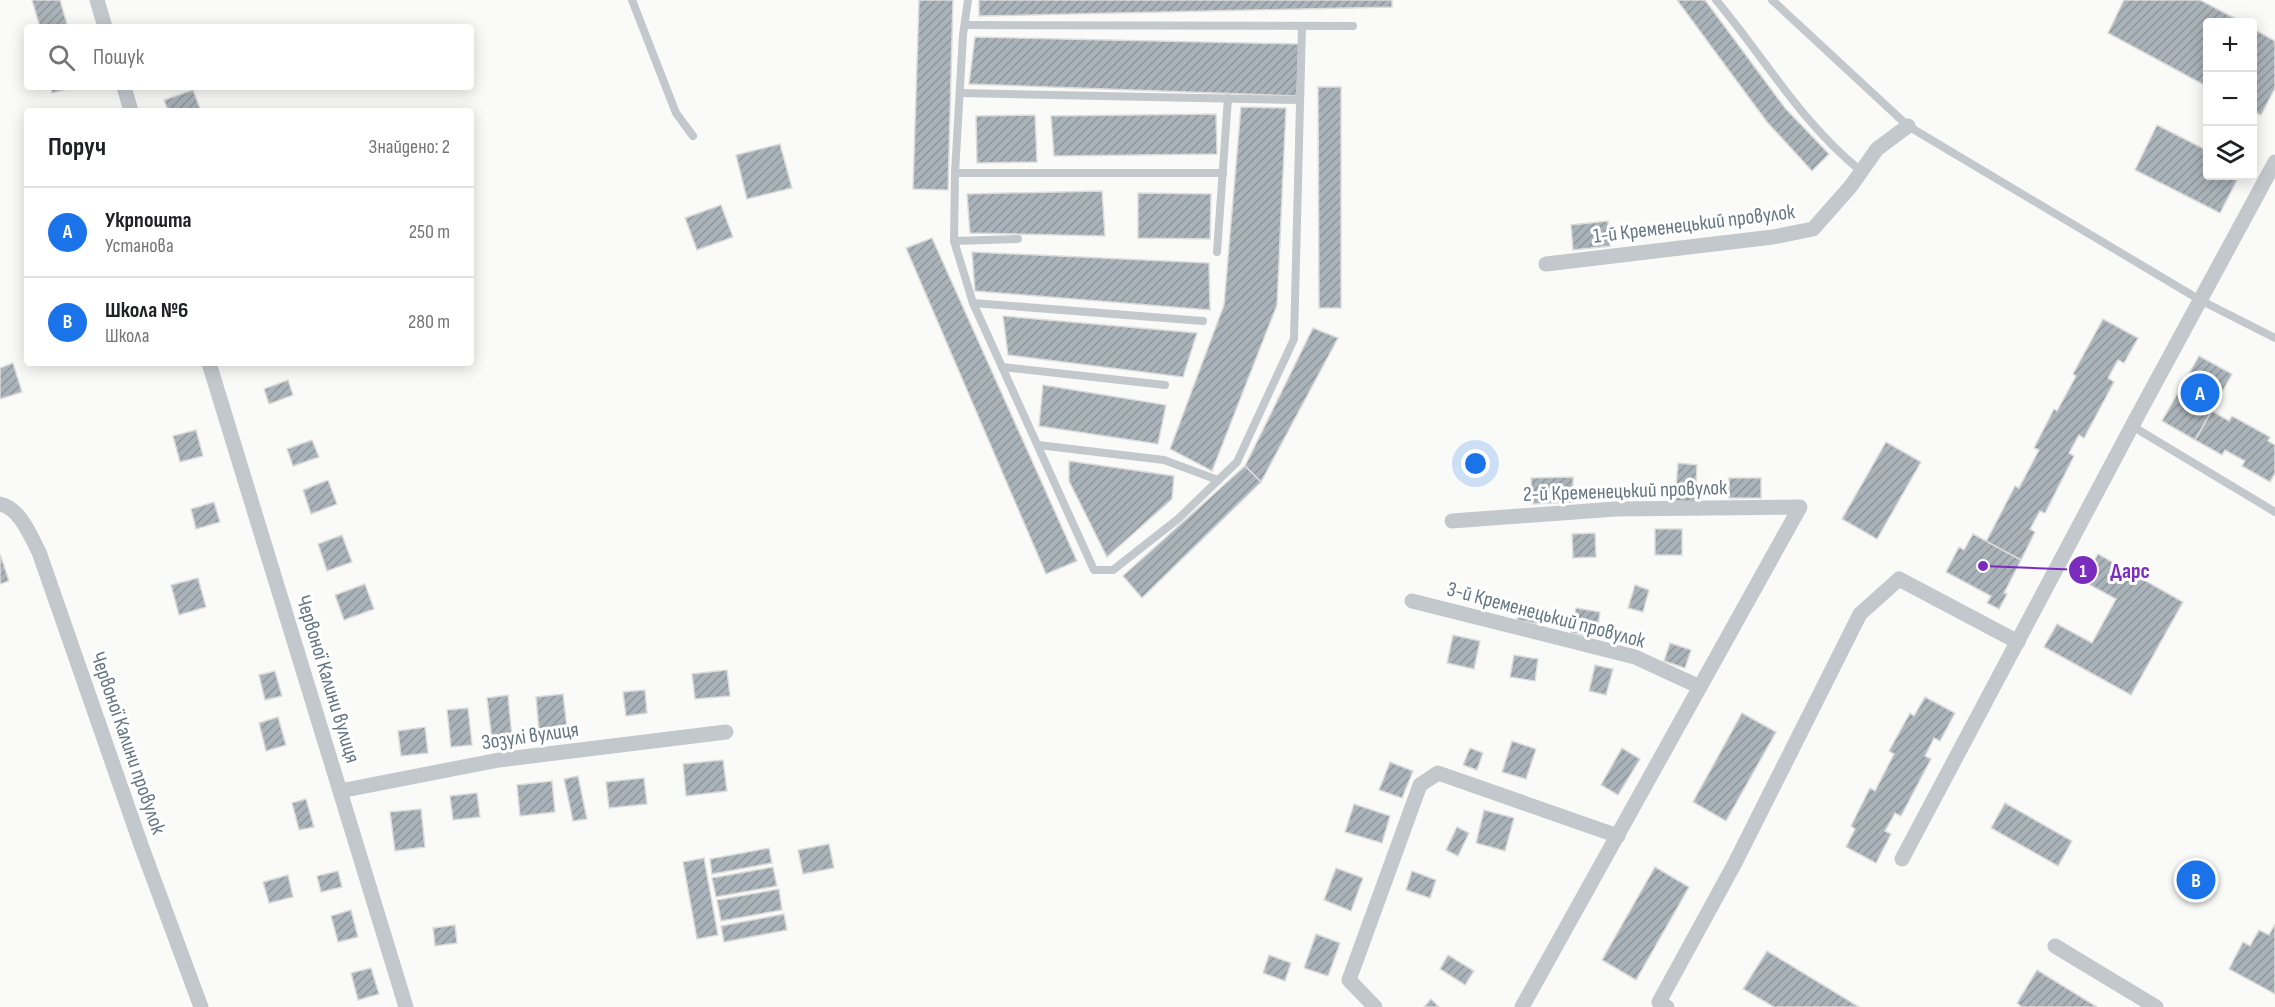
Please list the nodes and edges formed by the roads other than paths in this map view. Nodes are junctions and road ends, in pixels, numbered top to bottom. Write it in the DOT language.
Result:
graph roads {
  1 [pos="97,0"];
  2 [pos="632,0"];
  3 [pos="968,0"];
  4 [pos="1716,0"];
  5 [pos="1772,0"];
  6 [pos="104,24"];
  7 [pos="964,25"];
  8 [pos="1302,26"];
  9 [pos="1353,26"];
  10 [pos="125,90"];
  11 [pos="960,93"];
  12 [pos="1228,98"];
  13 [pos="1300,100"];
  14 [pos="130,108"];
  15 [pos="1908,126"];
  16 [pos="693,136"];
  17 [pos="2275,162"];
  18 [pos="1862,171"];
  19 [pos="955,173"];
  20 [pos="1222,173"];
  21 [pos="1018,239"];
  22 [pos="954,241"];
  23 [pos="1216,252"];
  24 [pos="1546,264"];
  25 [pos="2200,300"];
  26 [pos="973,303"];
  27 [pos="1203,321"];
  28 [pos="2275,338"];
  29 [pos="210,366"];
  30 [pos="1002,367"];
  31 [pos="1165,385"];
  32 [pos="2132,426"];
  33 [pos="1038,445"];
  34 [pos="1218,480"];
  35 [pos="0,504"];
  36 [pos="2275,512"];
  37 [pos="1452,521"];
  38 [pos="1412,601"];
  39 [pos="2018,642"];
  40 [pos="1700,687"];
  41 [pos="726,732"];
  42 [pos="340,791"];
  43 [pos="1618,836"];
  44 [pos="1902,860"];
  45 [pos="2055,946"];
  46 [pos="404,1006"];
  47 [pos="201,1007"];
  48 [pos="1375,1007"];
  49 [pos="1522,1007"];
  50 [pos="1667,1007"];
  51 [pos="2156,1007"];
  1 -- 6 [label="street"];
  2 -- 16 [label="lane"];
  3 -- 7 [label="lane"];
  4 -- 18 [label="lane"];
  5 -- 15 [label="lane"];
  7 -- 8 [label="lane"];
  7 -- 11 [label="lane"];
  8 -- 9 [label="lane"];
  8 -- 13 [label="lane"];
  10 -- 14 [label="street"];
  11 -- 12 [label="lane"];
  11 -- 19 [label="lane"];
  12 -- 13 [label="lane"];
  12 -- 20 [label="lane"];
  13 -- 34 [label="lane"];
  15 -- 18 [label="street, 1-й Кременецький провулок"];
  15 -- 25 [label="lane"];
  17 -- 25 [label="street"];
  18 -- 24 [label="street, 1-й Кременецький провулок"];
  19 -- 20 [label="lane"];
  19 -- 22 [label="lane"];
  20 -- 23 [label="lane"];
  21 -- 22 [label="lane"];
  22 -- 26 [label="lane"];
  25 -- 28 [label="lane"];
  25 -- 32 [label="street"];
  26 -- 27 [label="lane"];
  26 -- 30 [label="lane"];
  29 -- 42 [label="street, Червоної Калини вулиця"];
  30 -- 31 [label="lane"];
  30 -- 33 [label="lane"];
  32 -- 36 [label="lane"];
  32 -- 39 [label="street"];
  33 -- 34 [label="lane"];
  33 -- 34 [label="lane"];
  35 -- 47 [label="street, Червоної Калини провулок"];
  37 -- 40 [label="street, 2-й Кременецький провулок"];
  38 -- 40 [label="street, 3-й Кременецький провулок"];
  39 -- 44 [label="street"];
  39 -- 50 [label="street"];
  40 -- 43 [label="street"];
  41 -- 42 [label="street, Зозулі вулиця"];
  42 -- 46 [label="street, Червоної Калини вулиця"];
  43 -- 48 [label="street"];
  43 -- 49 [label="street"];
  45 -- 51 [label="street"];
}
